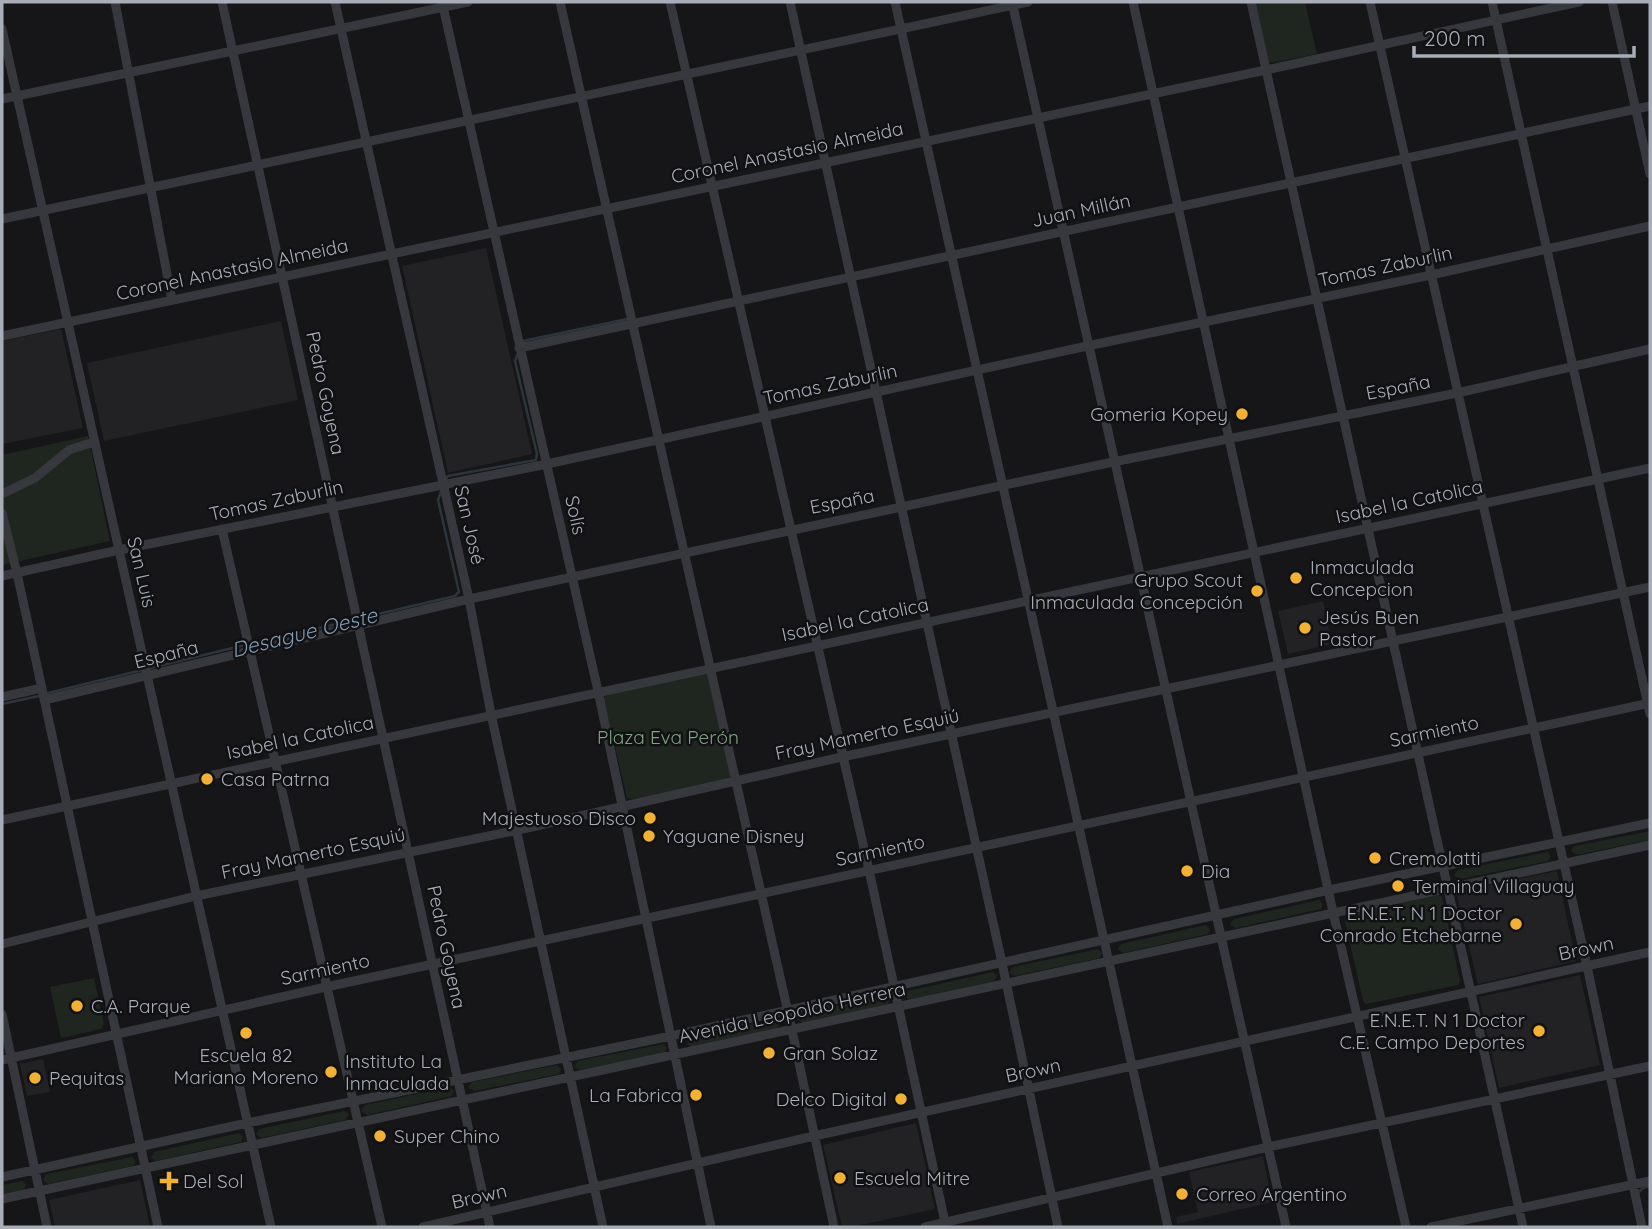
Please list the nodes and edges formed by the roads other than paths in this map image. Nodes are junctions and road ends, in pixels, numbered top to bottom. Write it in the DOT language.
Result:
graph roads {
  1 [pos="115,2"];
  2 [pos="222,2"];
  3 [pos="335,2"];
  4 [pos="468,2"];
  5 [pos="560,2"];
  6 [pos="670,2"];
  7 [pos="790,2"];
  8 [pos="895,2"];
  9 [pos="1028,2"];
  10 [pos="1133,2"];
  11 [pos="1251,2"];
  12 [pos="1370,2"];
  13 [pos="1492,2"];
  14 [pos="1579,2"];
  15 [pos="1612,2"];
  16 [pos="1012,3"];
  17 [pos="443,5"];
  18 [pos="1496,20"];
  19 [pos="341,28"];
  20 [pos="2,29"];
  21 [pos="901,30"];
  22 [pos="1380,44"];
  23 [pos="801,50"];
  24 [pos="233,51"];
  25 [pos="1266,70"];
  26 [pos="129,72"];
  27 [pos="687,75"];
  28 [pos="1153,93"];
  29 [pos="17,96"];
  30 [pos="581,96"];
  31 [pos="2,99"];
  32 [pos="1650,106"];
  33 [pos="1636,109"];
  34 [pos="1037,117"];
  35 [pos="468,118"];
  36 [pos="1521,132"];
  37 [pos="367,141"];
  38 [pos="926,141"];
  39 [pos="1405,158"];
  40 [pos="826,162"];
  41 [pos="259,165"];
  42 [pos="1650,174"];
  43 [pos="1291,182"];
  44 [pos="712,186"];
  45 [pos="150,188"];
  46 [pos="1178,206"];
  47 [pos="606,208"];
  48 [pos="43,210"];
  49 [pos="2,219"];
  50 [pos="1650,226"];
  51 [pos="494,232"];
  52 [pos="1061,232"];
  53 [pos="1547,250"];
  54 [pos="391,254"];
  55 [pos="951,256"];
  56 [pos="1431,275"];
  57 [pos="283,277"];
  58 [pos="851,277"];
  59 [pos="1317,299"];
  60 [pos="172,300"];
  61 [pos="738,301"];
  62 [pos="66,323"];
  63 [pos="1204,323"];
  64 [pos="633,325"];
  65 [pos="2,336"];
  66 [pos="1087,346"];
  67 [pos="519,348"];
  68 [pos="1650,349"];
  69 [pos="1573,367"];
  70 [pos="976,371"];
  71 [pos="877,393"];
  72 [pos="1457,393"];
  73 [pos="1342,415"];
  74 [pos="764,416"];
  75 [pos="658,438"];
  76 [pos="1229,438"];
  77 [pos="94,442"];
  78 [pos="1113,462"];
  79 [pos="547,464"];
  80 [pos="1650,468"];
  81 [pos="1598,479"];
  82 [pos="443,486"];
  83 [pos="1003,486"];
  84 [pos="2,494"];
  85 [pos="1482,503"];
  86 [pos="333,506"];
  87 [pos="902,507"];
  88 [pos="2,513"];
  89 [pos="1367,528"];
  90 [pos="222,529"];
  91 [pos="790,530"];
  92 [pos="5,540"];
  93 [pos="119,550"];
  94 [pos="1254,551"];
  95 [pos="684,552"];
  96 [pos="17,573"];
  97 [pos="2,576"];
  98 [pos="1139,576"];
  99 [pos="572,577"];
  100 [pos="1650,587"];
  101 [pos="1623,593"];
  102 [pos="469,599"];
  103 [pos="1027,600"];
  104 [pos="1508,617"];
  105 [pos="927,621"];
  106 [pos="359,624"];
  107 [pos="1392,641"];
  108 [pos="817,645"];
  109 [pos="251,651"];
  110 [pos="1279,665"];
  111 [pos="709,668"];
  112 [pos="147,677"];
  113 [pos="42,688"];
  114 [pos="1165,689"];
  115 [pos="598,691"];
  116 [pos="2,697"];
  117 [pos="44,700"];
  118 [pos="1649,703"];
  119 [pos="1053,713"];
  120 [pos="491,714"];
  121 [pos="1650,714"];
  122 [pos="1532,728"];
  123 [pos="952,734"];
  124 [pos="383,737"];
  125 [pos="1417,753"];
  126 [pos="842,757"];
  127 [pos="274,760"];
  128 [pos="1304,778"];
  129 [pos="735,781"];
  130 [pos="171,782"];
  131 [pos="1191,801"];
  132 [pos="67,805"];
  133 [pos="623,807"];
  134 [pos="2,820"];
  135 [pos="1650,823"];
  136 [pos="1079,825"];
  137 [pos="518,830"];
  138 [pos="1558,843"];
  139 [pos="1650,845"];
  140 [pos="977,846"];
  141 [pos="408,851"];
  142 [pos="1563,863"];
  143 [pos="1442,866"];
  144 [pos="869,870"];
  145 [pos="301,874"];
  146 [pos="1447,887"];
  147 [pos="1329,890"];
  148 [pos="760,894"];
  149 [pos="195,896"];
  150 [pos="1333,912"];
  151 [pos="1216,916"];
  152 [pos="646,919"];
  153 [pos="92,923"];
  154 [pos="1221,937"];
  155 [pos="1105,940"];
  156 [pos="541,941"];
  157 [pos="2,944"];
  158 [pos="1650,952"];
  159 [pos="1110,961"];
  160 [pos="1002,963"];
  161 [pos="433,964"];
  162 [pos="1587,966"];
  163 [pos="1007,983"];
  164 [pos="894,986"];
  165 [pos="326,987"];
  166 [pos="1471,992"];
  167 [pos="898,1007"];
  168 [pos="222,1010"];
  169 [pos="786,1010"];
  170 [pos="2,1014"];
  171 [pos="1357,1017"];
  172 [pos="792,1030"];
  173 [pos="117,1034"];
  174 [pos="671,1036"];
  175 [pos="1245,1041"];
  176 [pos="675,1056"];
  177 [pos="566,1057"];
  178 [pos="6,1059"];
  179 [pos="1650,1066"];
  180 [pos="1133,1067"];
  181 [pos="1610,1075"];
  182 [pos="571,1076"];
  183 [pos="458,1079"];
  184 [pos="1029,1089"];
  185 [pos="462,1099"];
  186 [pos="1495,1099"];
  187 [pos="352,1102"];
  188 [pos="922,1114"];
  189 [pos="356,1122"];
  190 [pos="247,1123"];
  191 [pos="1381,1124"];
  192 [pos="814,1136"];
  193 [pos="252,1145"];
  194 [pos="1268,1147"];
  195 [pos="141,1148"];
  196 [pos="698,1163"];
  197 [pos="145,1169"];
  198 [pos="34,1171"];
  199 [pos="1156,1175"];
  200 [pos="2,1177"];
  201 [pos="1650,1181"];
  202 [pos="1633,1185"];
  203 [pos="595,1186"];
  204 [pos="39,1191"];
  205 [pos="1052,1198"];
  206 [pos="2,1199"];
  207 [pos="1519,1208"];
  208 [pos="487,1213"];
  209 [pos="946,1225"];
  210 [pos="47,1227"];
  211 [pos="158,1227"];
  212 [pos="271,1227"];
  213 [pos="382,1227"];
  214 [pos="423,1227"];
  215 [pos="490,1227"];
  216 [pos="603,1227"];
  217 [pos="711,1227"];
  218 [pos="834,1227"];
  219 [pos="925,1227"];
  220 [pos="1058,1227"];
  221 [pos="1168,1227"];
  222 [pos="1286,1227"];
  223 [pos="1406,1227"];
  224 [pos="1431,1227"];
  225 [pos="1523,1227"];
  226 [pos="1642,1227"];
  1 -- 26 [label="street"];
  2 -- 24 [label="street, Pedro Goyena"];
  3 -- 19 [label="street, San José"];
  4 -- 17 [label="street"];
  5 -- 30 [label="street"];
  6 -- 27 [label="street"];
  7 -- 23 [label="street"];
  8 -- 21 [label="street"];
  9 -- 16 [label="street"];
  10 -- 28 [label="street"];
  11 -- 25 [label="street"];
  12 -- 22 [label="street"];
  13 -- 18 [label="street"];
  14 -- 18 [label="street, Coronel Anastasio Almeida"];
  15 -- 33 [label="street"];
  16 -- 21 [label="street"];
  16 -- 34 [label="street"];
  17 -- 19 [label="street"];
  17 -- 35 [label="street, Solís"];
  18 -- 22 [label="street, Coronel Anastasio Almeida"];
  18 -- 36 [label="street"];
  19 -- 24 [label="street"];
  19 -- 37 [label="street, San José"];
  20 -- 29 [label="street, San Luis"];
  21 -- 23 [label="street"];
  21 -- 38 [label="street"];
  22 -- 25 [label="street, Coronel Anastasio Almeida"];
  22 -- 39 [label="street"];
  23 -- 27 [label="street"];
  23 -- 40 [label="street"];
  24 -- 26 [label="street"];
  24 -- 41 [label="street, Pedro Goyena"];
  25 -- 28 [label="street, Coronel Anastasio Almeida"];
  25 -- 43 [label="street"];
  26 -- 29 [label="street"];
  26 -- 45 [label="street"];
  27 -- 30 [label="street"];
  27 -- 44 [label="street"];
  28 -- 34 [label="street, Coronel Anastasio Almeida"];
  28 -- 46 [label="street"];
  29 -- 31 [label="street"];
  29 -- 48 [label="street, San Luis"];
  30 -- 35 [label="street"];
  30 -- 47 [label="street"];
  32 -- 33 [label="street, Juan Millán"];
  33 -- 36 [label="street, Juan Millán"];
  33 -- 42 [label="street"];
  34 -- 38 [label="street, Coronel Anastasio Almeida"];
  34 -- 52 [label="street"];
  35 -- 37 [label="street"];
  35 -- 51 [label="street, Solís"];
  36 -- 39 [label="street, Juan Millán"];
  36 -- 53 [label="street"];
  37 -- 41 [label="street"];
  37 -- 54 [label="street, San José"];
  38 -- 40 [label="street, Coronel Anastasio Almeida"];
  38 -- 55 [label="street"];
  39 -- 43 [label="street, Juan Millán"];
  39 -- 56 [label="street"];
  40 -- 44 [label="street, Coronel Anastasio Almeida"];
  40 -- 58 [label="street"];
  41 -- 45 [label="street"];
  41 -- 57 [label="street, Pedro Goyena"];
  43 -- 46 [label="street, Juan Millán"];
  43 -- 59 [label="street"];
  44 -- 47 [label="street, Coronel Anastasio Almeida"];
  44 -- 61 [label="street"];
  45 -- 48 [label="street"];
  45 -- 60 [label="street"];
  46 -- 52 [label="street, Juan Millán"];
  46 -- 63 [label="street"];
  47 -- 51 [label="street, Coronel Anastasio Almeida"];
  47 -- 64 [label="street"];
  48 -- 49 [label="street"];
  48 -- 62 [label="street, San Luis"];
  50 -- 53 [label="street, Tomas Zaburlin"];
  51 -- 54 [label="street, Coronel Anastasio Almeida"];
  51 -- 67 [label="street, Solís"];
  52 -- 55 [label="street, Juan Millán"];
  52 -- 66 [label="street"];
  53 -- 56 [label="street, Tomas Zaburlin"];
  53 -- 69 [label="street"];
  54 -- 57 [label="street, Coronel Anastasio Almeida"];
  54 -- 82 [label="street, San José"];
  55 -- 58 [label="street, Juan Millán"];
  55 -- 70 [label="street"];
  56 -- 59 [label="street, Tomas Zaburlin"];
  56 -- 72 [label="street"];
  57 -- 60 [label="street, Coronel Anastasio Almeida"];
  57 -- 86 [label="street, Pedro Goyena"];
  58 -- 61 [label="street, Juan Millán"];
  58 -- 71 [label="street"];
  59 -- 63 [label="street, Tomas Zaburlin"];
  59 -- 73 [label="street"];
  60 -- 62 [label="street, Coronel Anastasio Almeida"];
  61 -- 64 [label="street, Juan Millán"];
  61 -- 74 [label="street"];
  62 -- 65 [label="street, Coronel Anastasio Almeida"];
  62 -- 77 [label="street, San Luis"];
  63 -- 66 [label="street, Tomas Zaburlin"];
  63 -- 76 [label="street"];
  64 -- 67 [label="street, Juan Millán"];
  64 -- 75 [label="street"];
  66 -- 70 [label="street, Tomas Zaburlin"];
  66 -- 78 [label="street"];
  67 -- 79 [label="street, Solís"];
  68 -- 69 [label="street, España"];
  69 -- 72 [label="street, España"];
  69 -- 81 [label="street"];
  70 -- 71 [label="street, Tomas Zaburlin"];
  70 -- 83 [label="street"];
  71 -- 74 [label="street, Tomas Zaburlin"];
  71 -- 87 [label="street"];
  72 -- 73 [label="street, España"];
  72 -- 85 [label="street"];
  73 -- 76 [label="street, España"];
  73 -- 89 [label="street"];
  74 -- 75 [label="street, Tomas Zaburlin"];
  74 -- 91 [label="street"];
  75 -- 79 [label="street, Tomas Zaburlin"];
  75 -- 95 [label="street"];
  76 -- 78 [label="street, España"];
  76 -- 94 [label="street"];
  77 -- 84 [label="street"];
  77 -- 93 [label="street, San Luis"];
  78 -- 83 [label="street, España"];
  78 -- 98 [label="street"];
  79 -- 82 [label="street, Tomas Zaburlin"];
  79 -- 99 [label="street, Solís"];
  80 -- 81 [label="street, Isabel la Catolica"];
  81 -- 85 [label="street, Isabel la Catolica"];
  81 -- 101 [label="street"];
  82 -- 86 [label="street, Tomas Zaburlin"];
  82 -- 102 [label="street, San José"];
  83 -- 87 [label="street, España"];
  83 -- 103 [label="street"];
  85 -- 89 [label="street, Isabel la Catolica"];
  85 -- 104 [label="street"];
  86 -- 90 [label="street, Tomas Zaburlin"];
  86 -- 106 [label="street, Pedro Goyena"];
  87 -- 91 [label="street, España"];
  87 -- 105 [label="street"];
  88 -- 92 [label="street"];
  89 -- 94 [label="street, Isabel la Catolica"];
  89 -- 107 [label="street"];
  90 -- 93 [label="street, Tomas Zaburlin"];
  90 -- 109 [label="street"];
  91 -- 95 [label="street, España"];
  91 -- 108 [label="street"];
  92 -- 96 [label="street"];
  93 -- 96 [label="street, Tomas Zaburlin"];
  93 -- 112 [label="street, San Luis"];
  94 -- 98 [label="street, Isabel la Catolica"];
  94 -- 110 [label="street"];
  95 -- 99 [label="street, España"];
  95 -- 111 [label="street"];
  96 -- 97 [label="street, Tomas Zaburlin"];
  96 -- 113 [label="street"];
  98 -- 103 [label="street, Isabel la Catolica"];
  98 -- 114 [label="street"];
  99 -- 102 [label="street, España"];
  99 -- 115 [label="street, Solís"];
  100 -- 101 [label="street, Fray Mamerto Esquiú"];
  101 -- 104 [label="street, Fray Mamerto Esquiú"];
  101 -- 118 [label="street"];
  102 -- 106 [label="street, España"];
  102 -- 120 [label="street, San José"];
  103 -- 105 [label="street, Isabel la Catolica"];
  103 -- 119 [label="street"];
  104 -- 107 [label="street, Fray Mamerto Esquiú"];
  104 -- 122 [label="street"];
  105 -- 108 [label="street, Isabel la Catolica"];
  105 -- 123 [label="street"];
  106 -- 109 [label="street, España"];
  106 -- 124 [label="street, Pedro Goyena"];
  107 -- 110 [label="street, Fray Mamerto Esquiú"];
  107 -- 125 [label="street"];
  108 -- 111 [label="street, Isabel la Catolica"];
  108 -- 126 [label="street"];
  109 -- 112 [label="street, España"];
  109 -- 127 [label="street"];
  110 -- 114 [label="street, Fray Mamerto Esquiú"];
  110 -- 128 [label="street"];
  111 -- 115 [label="street, Isabel la Catolica"];
  111 -- 129 [label="street"];
  112 -- 117 [label="street, España"];
  112 -- 130 [label="street, San Luis"];
  113 -- 116 [label="street"];
  113 -- 117 [label="street"];
  114 -- 119 [label="street, Fray Mamerto Esquiú"];
  114 -- 131 [label="street"];
  115 -- 120 [label="street, Isabel la Catolica"];
  115 -- 133 [label="street, Solís"];
  117 -- 132 [label="street"];
  118 -- 121 [label="street"];
  118 -- 122 [label="street, Sarmiento"];
  119 -- 123 [label="street, Fray Mamerto Esquiú"];
  119 -- 136 [label="street"];
  120 -- 124 [label="street, Isabel la Catolica"];
  120 -- 137 [label="street, San José"];
  122 -- 125 [label="street, Sarmiento"];
  122 -- 138 [label="street"];
  123 -- 126 [label="street, Fray Mamerto Esquiú"];
  123 -- 140 [label="street"];
  124 -- 127 [label="street, Isabel la Catolica"];
  124 -- 141 [label="street, Pedro Goyena"];
  125 -- 128 [label="street, Sarmiento"];
  125 -- 143 [label="street"];
  126 -- 129 [label="street, Fray Mamerto Esquiú"];
  126 -- 144 [label="street"];
  127 -- 130 [label="street, Isabel la Catolica"];
  127 -- 145 [label="street"];
  128 -- 131 [label="street, Sarmiento"];
  128 -- 147 [label="street"];
  129 -- 133 [label="street, Fray Mamerto Esquiú"];
  129 -- 148 [label="street"];
  130 -- 132 [label="street, Isabel la Catolica"];
  130 -- 149 [label="street, San Luis"];
  131 -- 136 [label="street, Sarmiento"];
  131 -- 151 [label="street"];
  132 -- 134 [label="street, Isabel la Catolica"];
  132 -- 153 [label="street"];
  133 -- 137 [label="street, Fray Mamerto Esquiú"];
  133 -- 152 [label="street, Solís"];
  135 -- 138 [label="street, Avenida Leopoldo Herrera"];
  136 -- 140 [label="street, Sarmiento"];
  136 -- 155 [label="street"];
  137 -- 141 [label="street, Fray Mamerto Esquiú"];
  137 -- 156 [label="street, San José"];
  138 -- 142 [label="street"];
  138 -- 143 [label="street, Avenida Leopoldo Herrera"];
  139 -- 142 [label="street, Avenida Leopoldo Herrera"];
  140 -- 144 [label="street, Sarmiento"];
  140 -- 160 [label="street"];
  141 -- 145 [label="street, Fray Mamerto Esquiú"];
  141 -- 161 [label="street, Pedro Goyena"];
  142 -- 146 [label="street, Avenida Leopoldo Herrera"];
  142 -- 162 [label="street"];
  143 -- 146 [label="street"];
  143 -- 147 [label="street, Avenida Leopoldo Herrera"];
  144 -- 148 [label="street, Sarmiento"];
  144 -- 164 [label="street"];
  145 -- 149 [label="street, Fray Mamerto Esquiú"];
  145 -- 165 [label="street"];
  146 -- 150 [label="street, Avenida Leopoldo Herrera"];
  146 -- 166 [label="street"];
  147 -- 150 [label="street"];
  147 -- 151 [label="street, Avenida Leopoldo Herrera"];
  148 -- 152 [label="street, Sarmiento"];
  148 -- 169 [label="street"];
  149 -- 153 [label="street, Fray Mamerto Esquiú"];
  149 -- 168 [label="street, San Luis"];
  150 -- 154 [label="street, Avenida Leopoldo Herrera"];
  150 -- 171 [label="street"];
  151 -- 154 [label="street"];
  151 -- 155 [label="street, Avenida Leopoldo Herrera"];
  152 -- 156 [label="street, Sarmiento"];
  152 -- 174 [label="street, Solís"];
  153 -- 157 [label="street, Fray Mamerto Esquiú"];
  153 -- 173 [label="street"];
  154 -- 159 [label="street, Avenida Leopoldo Herrera"];
  154 -- 175 [label="street"];
  155 -- 159 [label="street"];
  155 -- 160 [label="street, Avenida Leopoldo Herrera"];
  156 -- 161 [label="street, Sarmiento"];
  156 -- 177 [label="street, San José"];
  158 -- 162 [label="street, Brown"];
  159 -- 163 [label="street, Avenida Leopoldo Herrera"];
  159 -- 180 [label="street"];
  160 -- 163 [label="street"];
  160 -- 164 [label="street, Avenida Leopoldo Herrera"];
  161 -- 165 [label="street, Sarmiento"];
  161 -- 183 [label="street, Pedro Goyena"];
  162 -- 166 [label="street, Brown"];
  162 -- 181 [label="street"];
  163 -- 167 [label="street, Avenida Leopoldo Herrera"];
  163 -- 184 [label="street"];
  164 -- 167 [label="street"];
  164 -- 169 [label="street, Avenida Leopoldo Herrera"];
  165 -- 168 [label="street, Sarmiento"];
  165 -- 187 [label="street"];
  166 -- 171 [label="street, Brown"];
  166 -- 186 [label="street"];
  167 -- 172 [label="street, Avenida Leopoldo Herrera"];
  167 -- 188 [label="street"];
  168 -- 173 [label="street, Sarmiento"];
  168 -- 190 [label="street, San Luis"];
  169 -- 172 [label="street"];
  169 -- 174 [label="street, Avenida Leopoldo Herrera"];
  170 -- 178 [label="street"];
  171 -- 175 [label="street, Brown"];
  171 -- 191 [label="street"];
  172 -- 176 [label="street, Avenida Leopoldo Herrera"];
  172 -- 192 [label="street"];
  173 -- 178 [label="street, Sarmiento"];
  173 -- 195 [label="street"];
  174 -- 176 [label="street, Solís"];
  174 -- 177 [label="street, Avenida Leopoldo Herrera"];
  175 -- 180 [label="street, Brown"];
  175 -- 194 [label="street"];
  176 -- 182 [label="street, Avenida Leopoldo Herrera"];
  176 -- 196 [label="street, Solís"];
  177 -- 182 [label="street, San José"];
  177 -- 183 [label="street, Avenida Leopoldo Herrera"];
  178 -- 198 [label="street"];
  179 -- 181 [label="street"];
  180 -- 184 [label="street, Brown"];
  180 -- 199 [label="street"];
  181 -- 186 [label="street"];
  181 -- 202 [label="street"];
  182 -- 185 [label="street, Avenida Leopoldo Herrera"];
  182 -- 203 [label="street, San José"];
  183 -- 185 [label="street, Pedro Goyena"];
  183 -- 187 [label="street, Avenida Leopoldo Herrera"];
  184 -- 188 [label="street, Brown"];
  184 -- 205 [label="street"];
  185 -- 189 [label="street, Avenida Leopoldo Herrera"];
  185 -- 208 [label="street, Pedro Goyena"];
  186 -- 191 [label="street"];
  186 -- 207 [label="street"];
  187 -- 189 [label="street"];
  187 -- 190 [label="street, Avenida Leopoldo Herrera"];
  188 -- 192 [label="street, Brown"];
  188 -- 209 [label="street"];
  189 -- 193 [label="street, Avenida Leopoldo Herrera"];
  189 -- 213 [label="street"];
  190 -- 193 [label="street, San Luis"];
  190 -- 195 [label="street, Avenida Leopoldo Herrera"];
  191 -- 194 [label="street"];
  191 -- 223 [label="street"];
  192 -- 196 [label="street, Brown"];
  192 -- 218 [label="street"];
  193 -- 197 [label="street, Avenida Leopoldo Herrera"];
  193 -- 212 [label="street, San Luis"];
  194 -- 199 [label="street"];
  194 -- 222 [label="street"];
  195 -- 197 [label="street"];
  195 -- 198 [label="street, Avenida Leopoldo Herrera"];
  196 -- 203 [label="street, Brown"];
  196 -- 217 [label="street, Solís"];
  197 -- 204 [label="street, Avenida Leopoldo Herrera"];
  197 -- 211 [label="street"];
  198 -- 200 [label="street, Avenida Leopoldo Herrera"];
  198 -- 204 [label="street"];
  199 -- 205 [label="street"];
  199 -- 221 [label="street"];
  201 -- 202 [label="street"];
  202 -- 207 [label="street"];
  202 -- 226 [label="street"];
  203 -- 208 [label="street, Brown"];
  203 -- 216 [label="street, San José"];
  204 -- 206 [label="street, Avenida Leopoldo Herrera"];
  204 -- 210 [label="street"];
  205 -- 209 [label="street"];
  205 -- 220 [label="street"];
  207 -- 224 [label="street"];
  207 -- 225 [label="street"];
  208 -- 214 [label="street, Brown"];
  208 -- 215 [label="street, Pedro Goyena"];
  209 -- 219 [label="street"];
}
